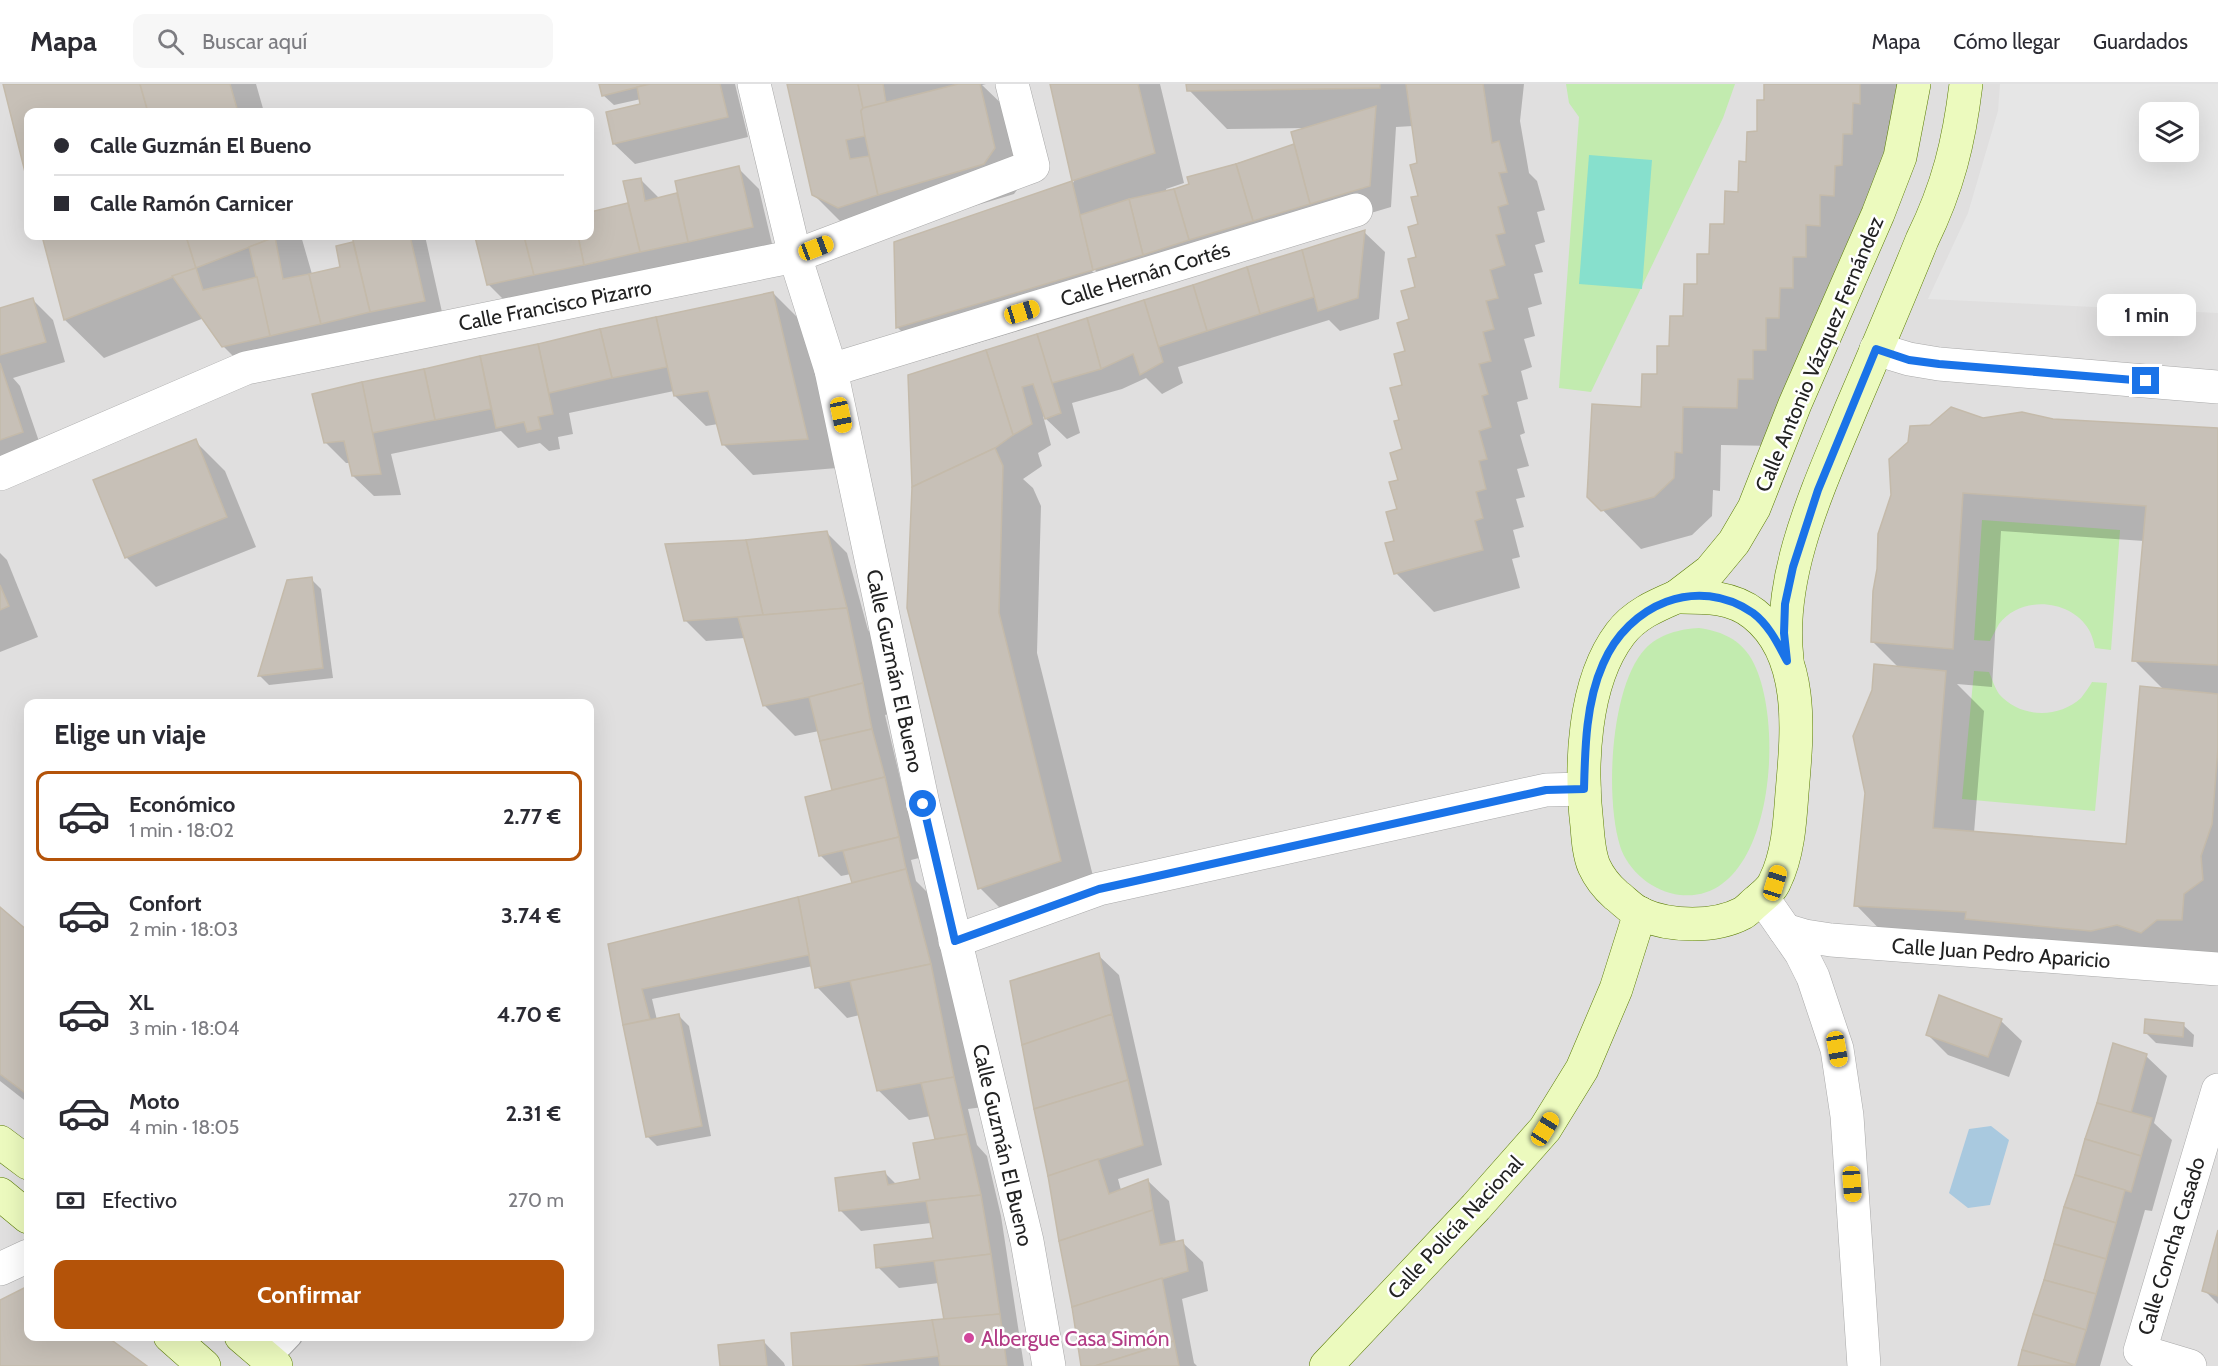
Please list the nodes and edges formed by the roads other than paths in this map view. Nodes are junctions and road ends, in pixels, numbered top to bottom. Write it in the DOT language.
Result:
graph roads {
  1 [pos="754,84"];
  2 [pos="1012,84"];
  3 [pos="1914,84"];
  4 [pos="1966,84"];
  5 [pos="1356,210"];
  6 [pos="795,256"];
  7 [pos="1876,349"];
  8 [pos="831,370"];
  9 [pos="2218,387"];
  10 [pos="0,474"];
  11 [pos="1676,597"];
  12 [pos="1787,661"];
  13 [pos="1584,789"];
  14 [pos="1762,897"];
  15 [pos="1640,914"];
  16 [pos="1785,930"];
  17 [pos="955,941"];
  18 [pos="2218,969"];
  19 [pos="2218,1090"];
  20 [pos="0,1142"];
  21 [pos="24,1160"];
  22 [pos="0,1194"];
  23 [pos="24,1214"];
  24 [pos="24,1258"];
  25 [pos="0,1269"];
  26 [pos="176,1341"];
  27 [pos="252,1341"];
  28 [pos="279,1354"];
  29 [pos="204,1366"];
  30 [pos="1049,1366"];
  31 [pos="1326,1366"];
  32 [pos="1864,1366"];
  33 [pos="2190,1366"];
  1 -- 6 [label="street, Calle Guzmán El Bueno"];
  2 -- 6 [label="street, Calle Francisco Pizarro"];
  3 -- 11 [label="main road, Calle Antonio Vázquez Fernández"];
  4 -- 7 [label="main road"];
  5 -- 8 [label="street, Calle Hernán Cortés"];
  6 -- 8 [label="street, Calle Guzmán El Bueno"];
  6 -- 10 [label="street, Calle Francisco Pizarro"];
  7 -- 9 [label="street"];
  7 -- 12 [label="main road"];
  8 -- 17 [label="street, Calle Guzmán El Bueno"];
  11 -- 12 [label="main road"];
  11 -- 13 [label="main road, Calle Antonio Vázquez Fernández"];
  12 -- 14 [label="main road"];
  13 -- 15 [label="main road, Calle Antonio Vázquez Fernández"];
  13 -- 17 [label="street"];
  14 -- 15 [label="main road"];
  14 -- 16 [label="street"];
  15 -- 31 [label="main road, Calle Policía Nacional"];
  16 -- 18 [label="street, Calle Juan Pedro Aparicio"];
  16 -- 32 [label="street"];
  17 -- 30 [label="street, Calle Guzmán El Bueno"];
  19 -- 33 [label="street, Calle Concha Casado"];
  20 -- 21 [label="main road"];
  22 -- 23 [label="main road"];
  24 -- 25 [label="street"];
  26 -- 29 [label="main road"];
  27 -- 28 [label="main road"];
}
